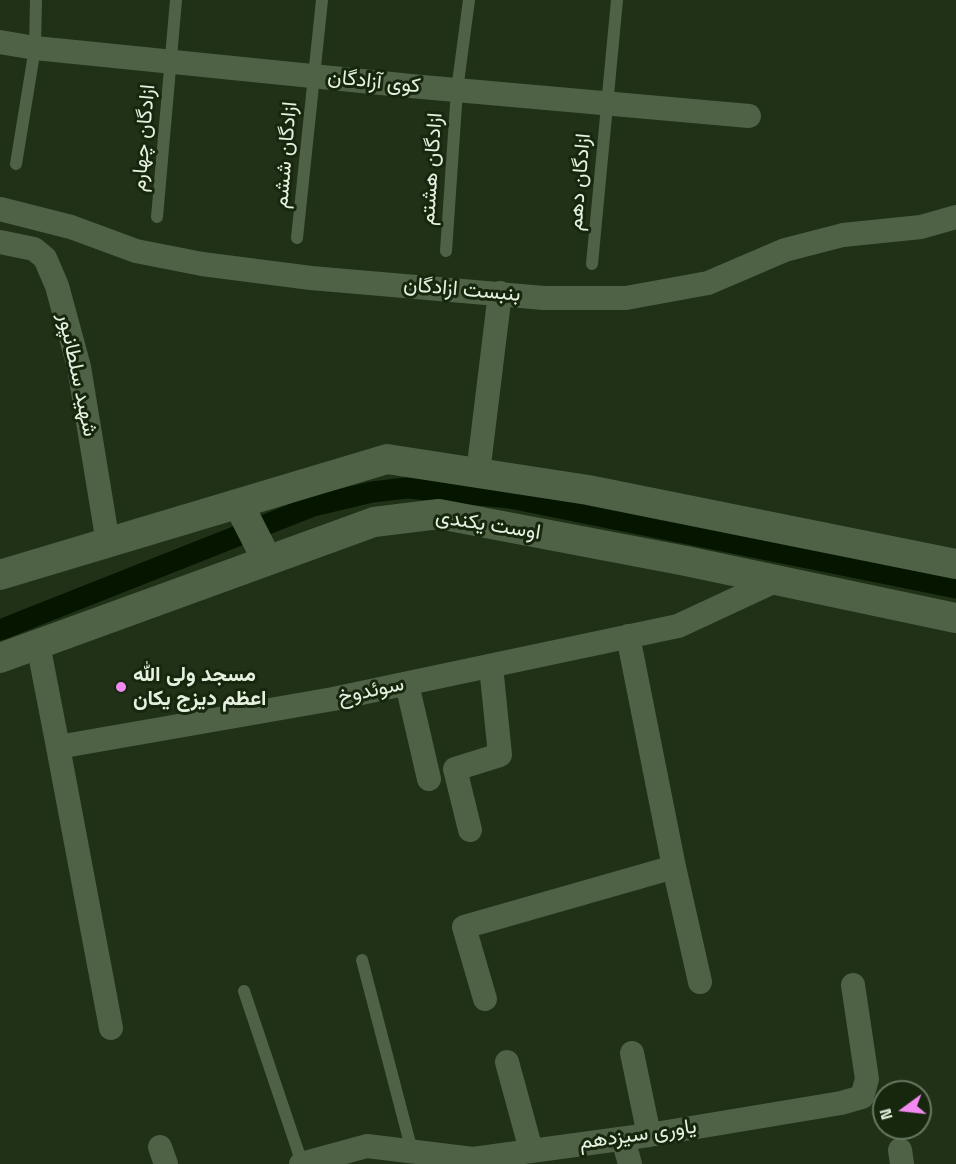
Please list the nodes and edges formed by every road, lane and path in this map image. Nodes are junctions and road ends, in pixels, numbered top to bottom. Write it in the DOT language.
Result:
graph roads {
  1 [pos="36,0"];
  2 [pos="176,0"];
  3 [pos="322,0"];
  4 [pos="469,0"];
  5 [pos="617,0"];
  6 [pos="0,42"];
  7 [pos="35,48"];
  8 [pos="171,62"];
  9 [pos="313,76"];
  10 [pos="457,90"];
  11 [pos="608,103"];
  12 [pos="749,116"];
  13 [pos="16,164"];
  14 [pos="0,209"];
  15 [pos="956,217"];
  16 [pos="157,218"];
  17 [pos="297,238"];
  18 [pos="0,242"];
  19 [pos="446,251"];
  20 [pos="592,264"];
  21 [pos="500,293"];
  22 [pos="478,473"];
  23 [pos="635,499"];
  24 [pos="239,506"];
  25 [pos="108,543"];
  26 [pos="625,549"];
  27 [pos="266,559"];
  28 [pos="956,564"];
  29 [pos="0,575"];
  30 [pos="777,580"];
  31 [pos="956,618"];
  32 [pos="628,636"];
  33 [pos="38,644"];
  34 [pos="0,658"];
  35 [pos="490,666"];
  36 [pos="407,684"];
  37 [pos="58,747"];
  38 [pos="429,779"];
  39 [pos="470,830"];
  40 [pos="674,867"];
  41 [pos="362,960"];
  42 [pos="700,982"];
  43 [pos="853,985"];
  44 [pos="244,991"];
  45 [pos="485,999"];
  46 [pos="111,1028"];
  47 [pos="632,1053"];
  48 [pos="507,1062"];
  49 [pos="649,1135"];
  50 [pos="623,1139"];
  51 [pos="412,1151"];
  52 [pos="542,1154"];
  53 [pos="302,1164"];
  54 [pos="630,1164"];
  1 -- 7 [label="lane"];
  2 -- 8 [label="lane, ازادگان چهارم"];
  3 -- 9 [label="lane, ازادگان ششم"];
  4 -- 10 [label="lane, ازادگان هشتم"];
  5 -- 11 [label="lane, ازادگان دهم"];
  6 -- 7 [label="street, کوی آزادگان"];
  7 -- 8 [label="street, کوی آزادگان"];
  7 -- 13 [label="lane"];
  8 -- 9 [label="street, کوی آزادگان"];
  8 -- 16 [label="lane, ازادگان چهارم"];
  9 -- 10 [label="street, کوی آزادگان"];
  9 -- 17 [label="lane, ازادگان ششم"];
  10 -- 11 [label="street, کوی آزادگان"];
  10 -- 19 [label="lane, ازادگان هشتم"];
  11 -- 12 [label="street, کوی آزادگان"];
  11 -- 20 [label="lane, ازادگان دهم"];
  14 -- 21 [label="street, بنبست ازادگان"];
  15 -- 21 [label="street, بنبست ازادگان"];
  18 -- 25 [label="street, شهید سلطانپور"];
  21 -- 22 [label="street"];
  22 -- 23 [label="street"];
  22 -- 24 [label="street"];
  23 -- 26 [label="street"];
  23 -- 28 [label="street"];
  24 -- 25 [label="street"];
  24 -- 27 [label="street"];
  25 -- 29 [label="street"];
  26 -- 27 [label="street, اوست یکندی"];
  26 -- 30 [label="street, اوست یکندی"];
  27 -- 33 [label="street, اوست یکندی"];
  30 -- 31 [label="street, اوست یکندی"];
  30 -- 32 [label="street, سوئدوخ"];
  32 -- 35 [label="street, سوئدوخ"];
  32 -- 40 [label="street"];
  33 -- 34 [label="street, اوست یکندی"];
  33 -- 37 [label="street"];
  35 -- 36 [label="street, سوئدوخ"];
  35 -- 39 [label="street"];
  36 -- 37 [label="street, سوئدوخ"];
  36 -- 38 [label="street"];
  37 -- 46 [label="street"];
  40 -- 42 [label="street"];
  40 -- 45 [label="street"];
  41 -- 51 [label="lane"];
  43 -- 49 [label="street, یاوری سیزدهم"];
  44 -- 53 [label="lane"];
  47 -- 49 [label="street"];
  48 -- 52 [label="street"];
  49 -- 50 [label="street, یاوری سیزدهم"];
  50 -- 52 [label="street, یاوری سیزدهم"];
  50 -- 54 [label="street"];
  51 -- 52 [label="street, یاوری سیزدهم"];
  51 -- 53 [label="street, یاوری سیزدهم"];
}
